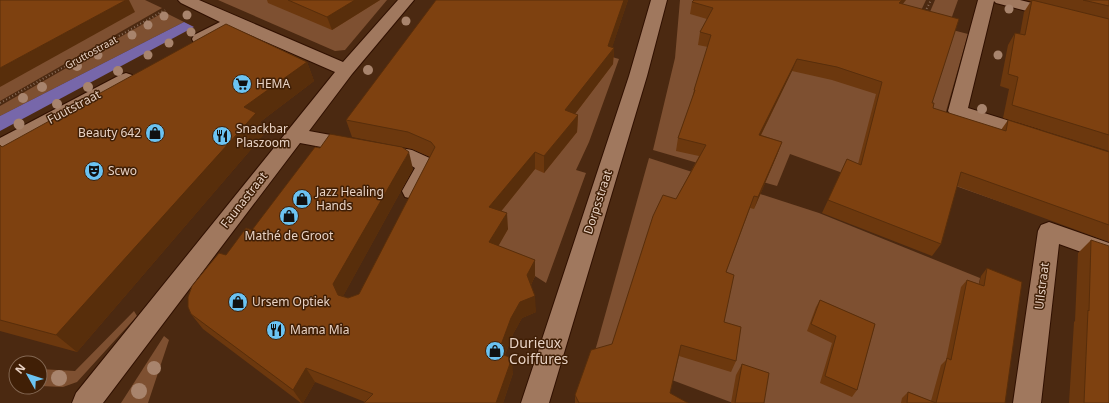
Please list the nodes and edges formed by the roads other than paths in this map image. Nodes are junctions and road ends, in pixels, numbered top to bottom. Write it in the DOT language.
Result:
graph roads {
  1 [pos="186,0"];
  2 [pos="406,0"];
  3 [pos="659,0"];
  4 [pos="986,0"];
  5 [pos="1001,0"];
  6 [pos="233,22"];
  7 [pos="1109,27"];
  8 [pos="185,48"];
  9 [pos="144,70"];
  10 [pos="346,70"];
  11 [pos="295,135"];
  12 [pos="1048,140"];
  13 [pos="0,147"];
  14 [pos="405,206"];
  15 [pos="1109,252"];
  16 [pos="86,403"];
  17 [pos="535,403"];
  18 [pos="1027,403"];
  1 -- 6 [label="street"];
  2 -- 10 [label="street, Faunastraat"];
  3 -- 17 [label="street, Dorpsstraat"];
  4 -- 12 [label="street"];
  5 -- 7 [label="street"];
  6 -- 8 [label="street"];
  6 -- 10 [label="street"];
  9 -- 13 [label="street, Fuutstraat"];
  10 -- 11 [label="street, Faunastraat"];
  11 -- 14 [label="street"];
  11 -- 16 [label="street, Faunastraat"];
  15 -- 18 [label="street, Uilstraat"];
}
